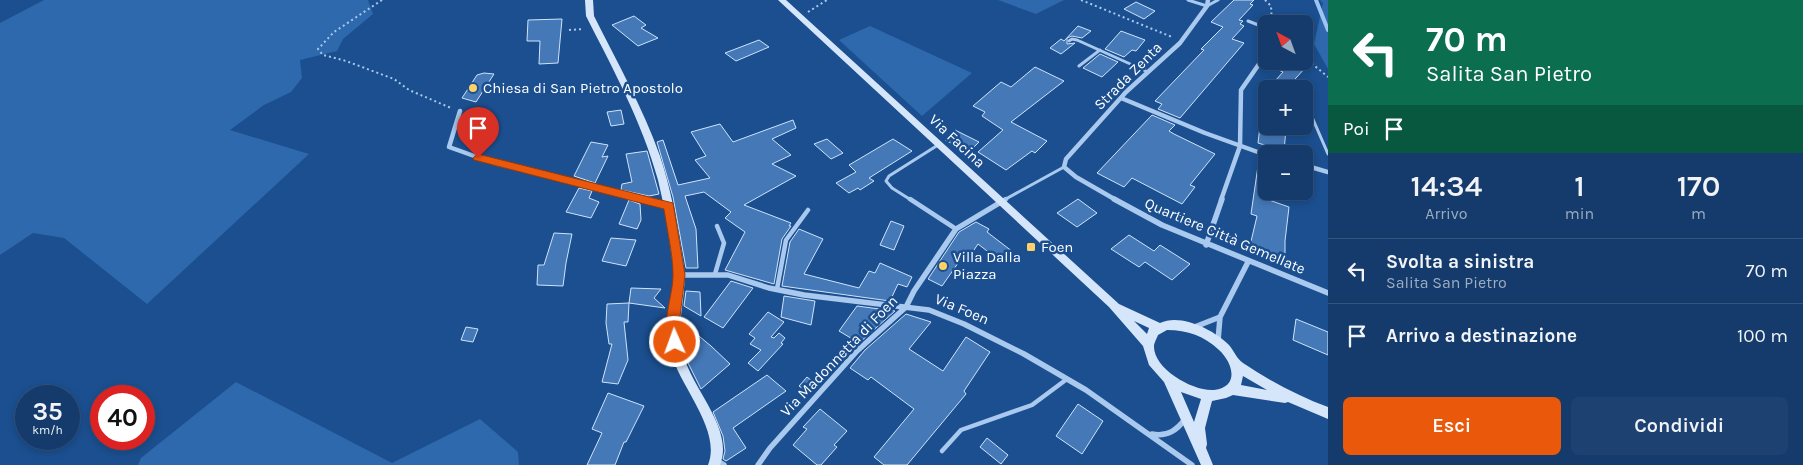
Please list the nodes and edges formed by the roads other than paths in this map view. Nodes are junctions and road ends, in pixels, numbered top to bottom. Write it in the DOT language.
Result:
graph roads {
  1 [pos="589,0"];
  2 [pos="782,0"];
  3 [pos="1188,0"];
  4 [pos="1208,0"];
  5 [pos="1218,0"];
  6 [pos="1207,6"];
  7 [pos="1248,21"];
  8 [pos="1258,25"];
  9 [pos="1069,41"];
  10 [pos="1100,50"];
  11 [pos="1079,66"];
  12 [pos="1258,66"];
  13 [pos="1148,72"];
  14 [pos="1121,98"];
  15 [pos="460,111"];
  16 [pos="1313,119"];
  17 [pos="939,144"];
  18 [pos="1240,146"];
  19 [pos="1258,152"];
  20 [pos="1328,154"];
  21 [pos="1064,167"];
  22 [pos="1313,168"];
  23 [pos="1328,172"];
  24 [pos="1001,202"];
  25 [pos="669,206"];
  26 [pos="808,210"];
  27 [pos="717,226"];
  28 [pos="956,229"];
  29 [pos="1206,245"];
  30 [pos="1248,262"];
  31 [pos="715,274"];
  32 [pos="679,275"];
  33 [pos="777,289"];
  34 [pos="1328,292"];
  35 [pos="1113,304"];
  36 [pos="906,307"];
  37 [pos="1220,318"];
  38 [pos="1159,328"];
  39 [pos="1192,328"];
  40 [pos="1218,342"];
  41 [pos="1148,344"];
  42 [pos="1236,365"];
  43 [pos="1067,379"];
  44 [pos="1169,379"];
  45 [pos="1231,389"];
  46 [pos="1208,395"];
  47 [pos="1293,399"];
  48 [pos="1328,413"];
  49 [pos="1186,418"];
  50 [pos="1149,433"];
  51 [pos="942,451"];
  52 [pos="1206,462"];
  53 [pos="718,464"];
  54 [pos="758,465"];
  55 [pos="1192,465"];
  1 -- 25 [label="main road"];
  2 -- 17 [label="main road, Via Facina"];
  3 -- 6 [label="lane"];
  4 -- 6 [label="street, Strada Zenta"];
  5 -- 6 [label="lane"];
  6 -- 13 [label="street, Strada Zenta"];
  7 -- 8 [label="lane"];
  9 -- 10 [label="lane"];
  10 -- 11 [label="lane"];
  10 -- 13 [label="lane"];
  12 -- 18 [label="street, Quartiere Città Gemellate"];
  13 -- 14 [label="street, Strada Zenta"];
  14 -- 18 [label="street"];
  14 -- 21 [label="street, Strada Zenta"];
  15 -- 25 [label="street"];
  16 -- 20 [label="lane"];
  17 -- 24 [label="main road, Via Facina"];
  17 -- 28 [label="lane"];
  18 -- 19 [label="street"];
  18 -- 29 [label="street, Quartiere Città Gemellate"];
  21 -- 24 [label="lane"];
  21 -- 29 [label="street, Quartiere Città Gemellate"];
  22 -- 23 [label="street"];
  24 -- 28 [label="street, Via Madonnetta di Foen"];
  24 -- 35 [label="main road, Via Facina"];
  25 -- 32 [label="main road"];
  26 -- 33 [label="lane"];
  27 -- 31 [label="lane"];
  28 -- 36 [label="street, Via Madonnetta di Foen"];
  29 -- 30 [label="street, Quartiere Città Gemellate"];
  30 -- 34 [label="street, Quartiere Città Gemellate"];
  30 -- 37 [label="street"];
  31 -- 32 [label="street, Via Foen"];
  31 -- 33 [label="street, Via Foen"];
  32 -- 53 [label="main road"];
  33 -- 36 [label="street, Via Foen"];
  35 -- 38 [label="main road, Via Facina"];
  35 -- 41 [label="main road, Via Facina"];
  36 -- 43 [label="street, Via Foen"];
  36 -- 54 [label="street, Via Madonnetta di Foen"];
  37 -- 39 [label="street"];
  37 -- 40 [label="street"];
  38 -- 39 [label="main road"];
  38 -- 41 [label="main road"];
  39 -- 40 [label="main road"];
  40 -- 42 [label="main road"];
  41 -- 44 [label="main road"];
  42 -- 45 [label="main road"];
  42 -- 47 [label="main road"];
  43 -- 50 [label="street, Via Foen"];
  43 -- 51 [label="lane"];
  44 -- 46 [label="main road"];
  44 -- 49 [label="main road"];
  45 -- 46 [label="main road"];
  45 -- 47 [label="main road"];
  46 -- 52 [label="main road"];
  47 -- 48 [label="main road"];
  49 -- 50 [label="street"];
  49 -- 52 [label="main road"];
  50 -- 55 [label="street, Via Foen"];
}
